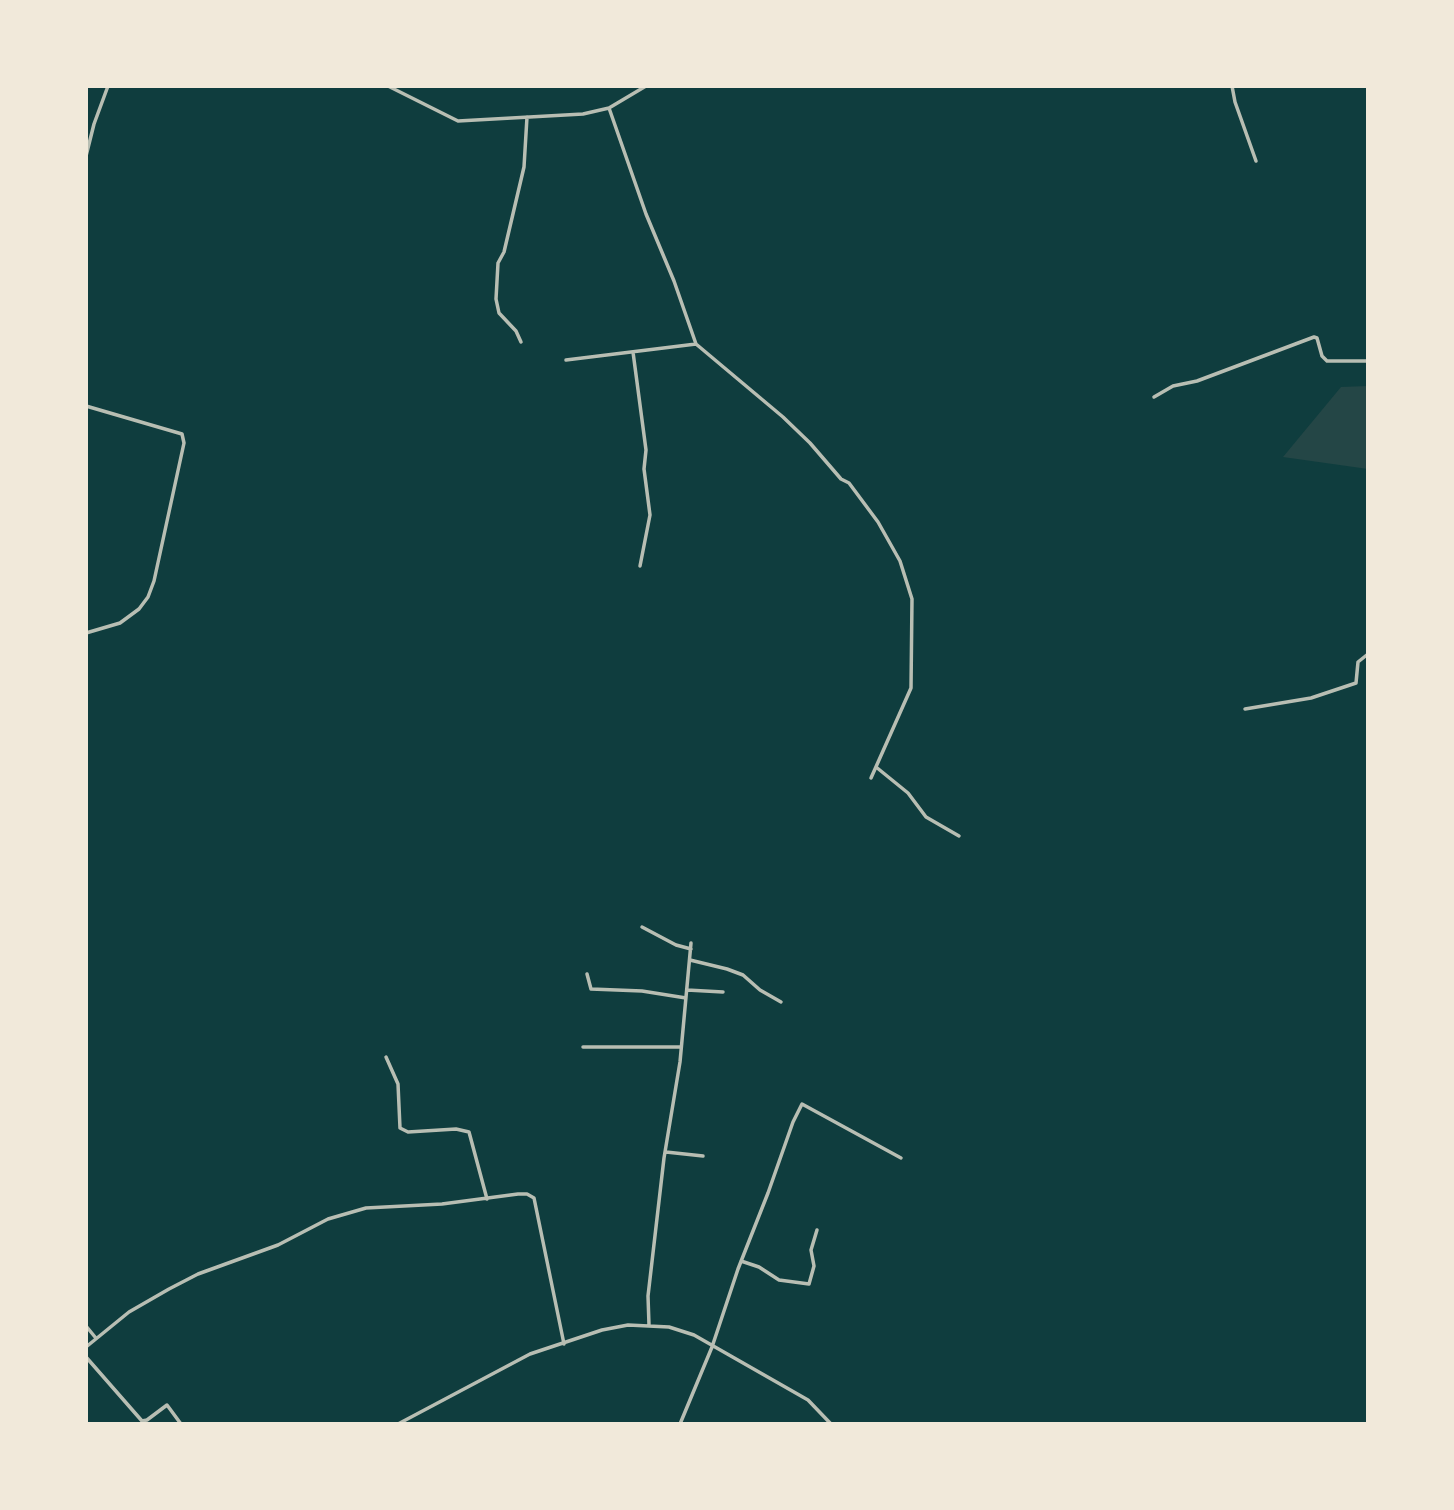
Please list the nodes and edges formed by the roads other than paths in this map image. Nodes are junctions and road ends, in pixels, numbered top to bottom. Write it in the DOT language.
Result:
graph roads {
  1 [pos="108,86"];
  2 [pos="388,86"];
  3 [pos="646,86"];
  4 [pos="1232,86"];
  5 [pos="609,108"];
  6 [pos="527,117"];
  7 [pos="86,156"];
  8 [pos="1256,161"];
  9 [pos="521,342"];
  10 [pos="696,344"];
  11 [pos="633,352"];
  12 [pos="566,360"];
  13 [pos="1368,361"];
  14 [pos="1154,397"];
  15 [pos="86,407"];
  16 [pos="640,566"];
  17 [pos="86,633"];
  18 [pos="1368,654"];
  19 [pos="1245,709"];
  20 [pos="876,767"];
  21 [pos="871,778"];
  22 [pos="959,836"];
  23 [pos="642,927"];
  24 [pos="690,960"];
  25 [pos="587,974"];
  26 [pos="687,990"];
  27 [pos="723,992"];
  28 [pos="686,998"];
  29 [pos="781,1002"];
  30 [pos="583,1047"];
  31 [pos="681,1047"];
  32 [pos="386,1057"];
  33 [pos="666,1152"];
  34 [pos="703,1156"];
  35 [pos="901,1158"];
  36 [pos="487,1199"];
  37 [pos="817,1230"];
  38 [pos="741,1261"];
  39 [pos="649,1325"];
  40 [pos="86,1326"];
  41 [pos="95,1337"];
  42 [pos="564,1344"];
  43 [pos="86,1347"];
  44 [pos="712,1347"];
  45 [pos="86,1357"];
  46 [pos="406,1423"];
  47 [pos="181,1424"];
  48 [pos="398,1424"];
  49 [pos="680,1424"];
  50 [pos="831,1424"];
  1 -- 7 [label="street"];
  2 -- 6 [label="street"];
  3 -- 5 [label="street"];
  4 -- 8 [label="street"];
  5 -- 6 [label="street"];
  5 -- 10 [label="street"];
  6 -- 9 [label="street"];
  10 -- 11 [label="street"];
  10 -- 20 [label="street"];
  11 -- 12 [label="street"];
  11 -- 16 [label="street"];
  13 -- 14 [label="street"];
  15 -- 17 [label="street"];
  18 -- 19 [label="street"];
  20 -- 21 [label="street"];
  20 -- 22 [label="street"];
  23 -- 24 [label="street"];
  24 -- 26 [label="street"];
  24 -- 29 [label="street"];
  25 -- 28 [label="street"];
  26 -- 27 [label="street"];
  26 -- 28 [label="street"];
  28 -- 31 [label="street"];
  30 -- 31 [label="street"];
  31 -- 33 [label="street"];
  32 -- 36 [label="street"];
  33 -- 34 [label="street"];
  33 -- 39 [label="street"];
  35 -- 38 [label="street"];
  36 -- 41 [label="street"];
  36 -- 42 [label="street"];
  37 -- 38 [label="street"];
  38 -- 44 [label="street"];
  39 -- 42 [label="street"];
  39 -- 44 [label="street"];
  40 -- 41 [label="street"];
  41 -- 43 [label="street"];
  42 -- 46 [label="street"];
  44 -- 49 [label="street"];
  44 -- 50 [label="street"];
  45 -- 47 [label="street"];
  46 -- 48 [label="street"];
}
